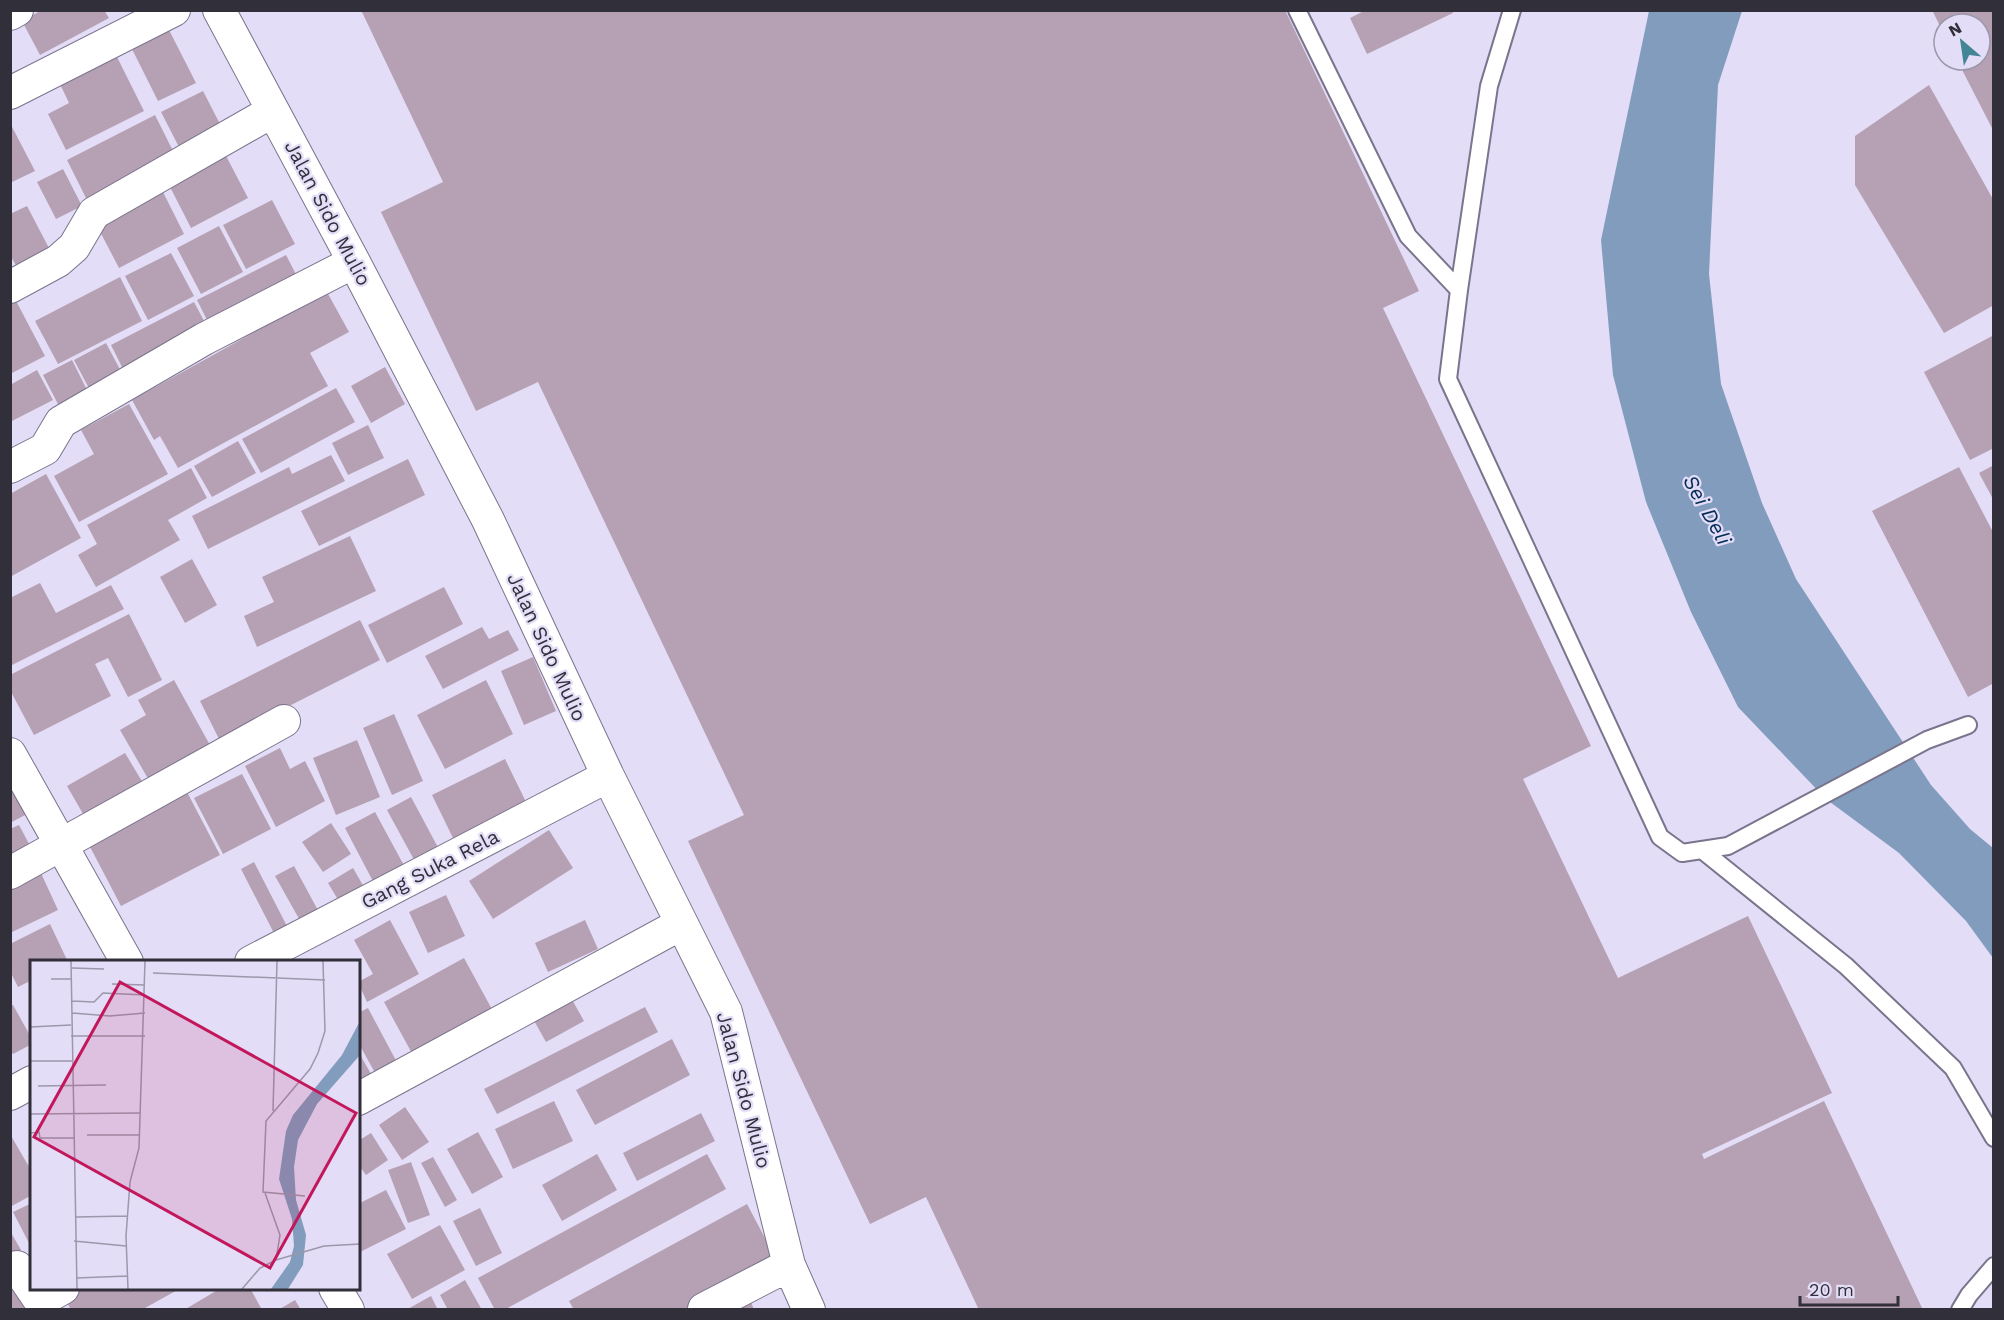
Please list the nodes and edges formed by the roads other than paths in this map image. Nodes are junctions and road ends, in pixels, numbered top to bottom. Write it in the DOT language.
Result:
graph roads {
  1 [pos="17,10"];
  2 [pos="174,10"];
  3 [pos="219,10"];
  4 [pos="1297,10"];
  5 [pos="1512,10"];
  6 [pos="10,14"];
  7 [pos="10,93"];
  8 [pos="273,111"];
  9 [pos="354,262"];
  10 [pos="10,287"];
  11 [pos="1459,290"];
  12 [pos="10,467"];
  13 [pos="284,721"];
  14 [pos="1968,725"];
  15 [pos="10,754"];
  16 [pos="608,776"];
  17 [pos="62,844"];
  18 [pos="1702,850"];
  19 [pos="10,873"];
  20 [pos="681,924"];
  21 [pos="127,960"];
  22 [pos="255,960"];
  23 [pos="30,1083"];
  24 [pos="10,1094"];
  25 [pos="360,1098"];
  26 [pos="1994,1138"];
  27 [pos="789,1265"];
  28 [pos="1994,1266"];
  29 [pos="10,1271"];
  30 [pos="30,1287"];
  31 [pos="32,1290"];
  32 [pos="59,1290"];
  33 [pos="336,1290"];
  34 [pos="704,1309"];
  35 [pos="348,1310"];
  36 [pos="809,1310"];
  37 [pos="1960,1310"];
  1 -- 6 [label="street"];
  2 -- 7 [label="street"];
  3 -- 8 [label="street, Jalan Sido Mulio"];
  4 -- 11 [label="lane"];
  5 -- 11 [label="lane"];
  8 -- 9 [label="street, Jalan Sido Mulio"];
  8 -- 10 [label="street"];
  9 -- 12 [label="street"];
  9 -- 16 [label="street, Jalan Sido Mulio"];
  11 -- 18 [label="lane"];
  13 -- 17 [label="street"];
  14 -- 18 [label="lane"];
  15 -- 17 [label="street"];
  16 -- 20 [label="street, Jalan Sido Mulio"];
  16 -- 22 [label="street, Gang Suka Rela"];
  17 -- 19 [label="street"];
  17 -- 21 [label="street"];
  18 -- 26 [label="lane"];
  20 -- 25 [label="street"];
  20 -- 27 [label="street, Jalan Sido Mulio"];
  23 -- 24 [label="street"];
  27 -- 34 [label="street"];
  27 -- 36 [label="street, Jalan Sido Mulio"];
  28 -- 37 [label="lane"];
  29 -- 30 [label="street"];
  31 -- 32 [label="street"];
  33 -- 35 [label="street"];
}
